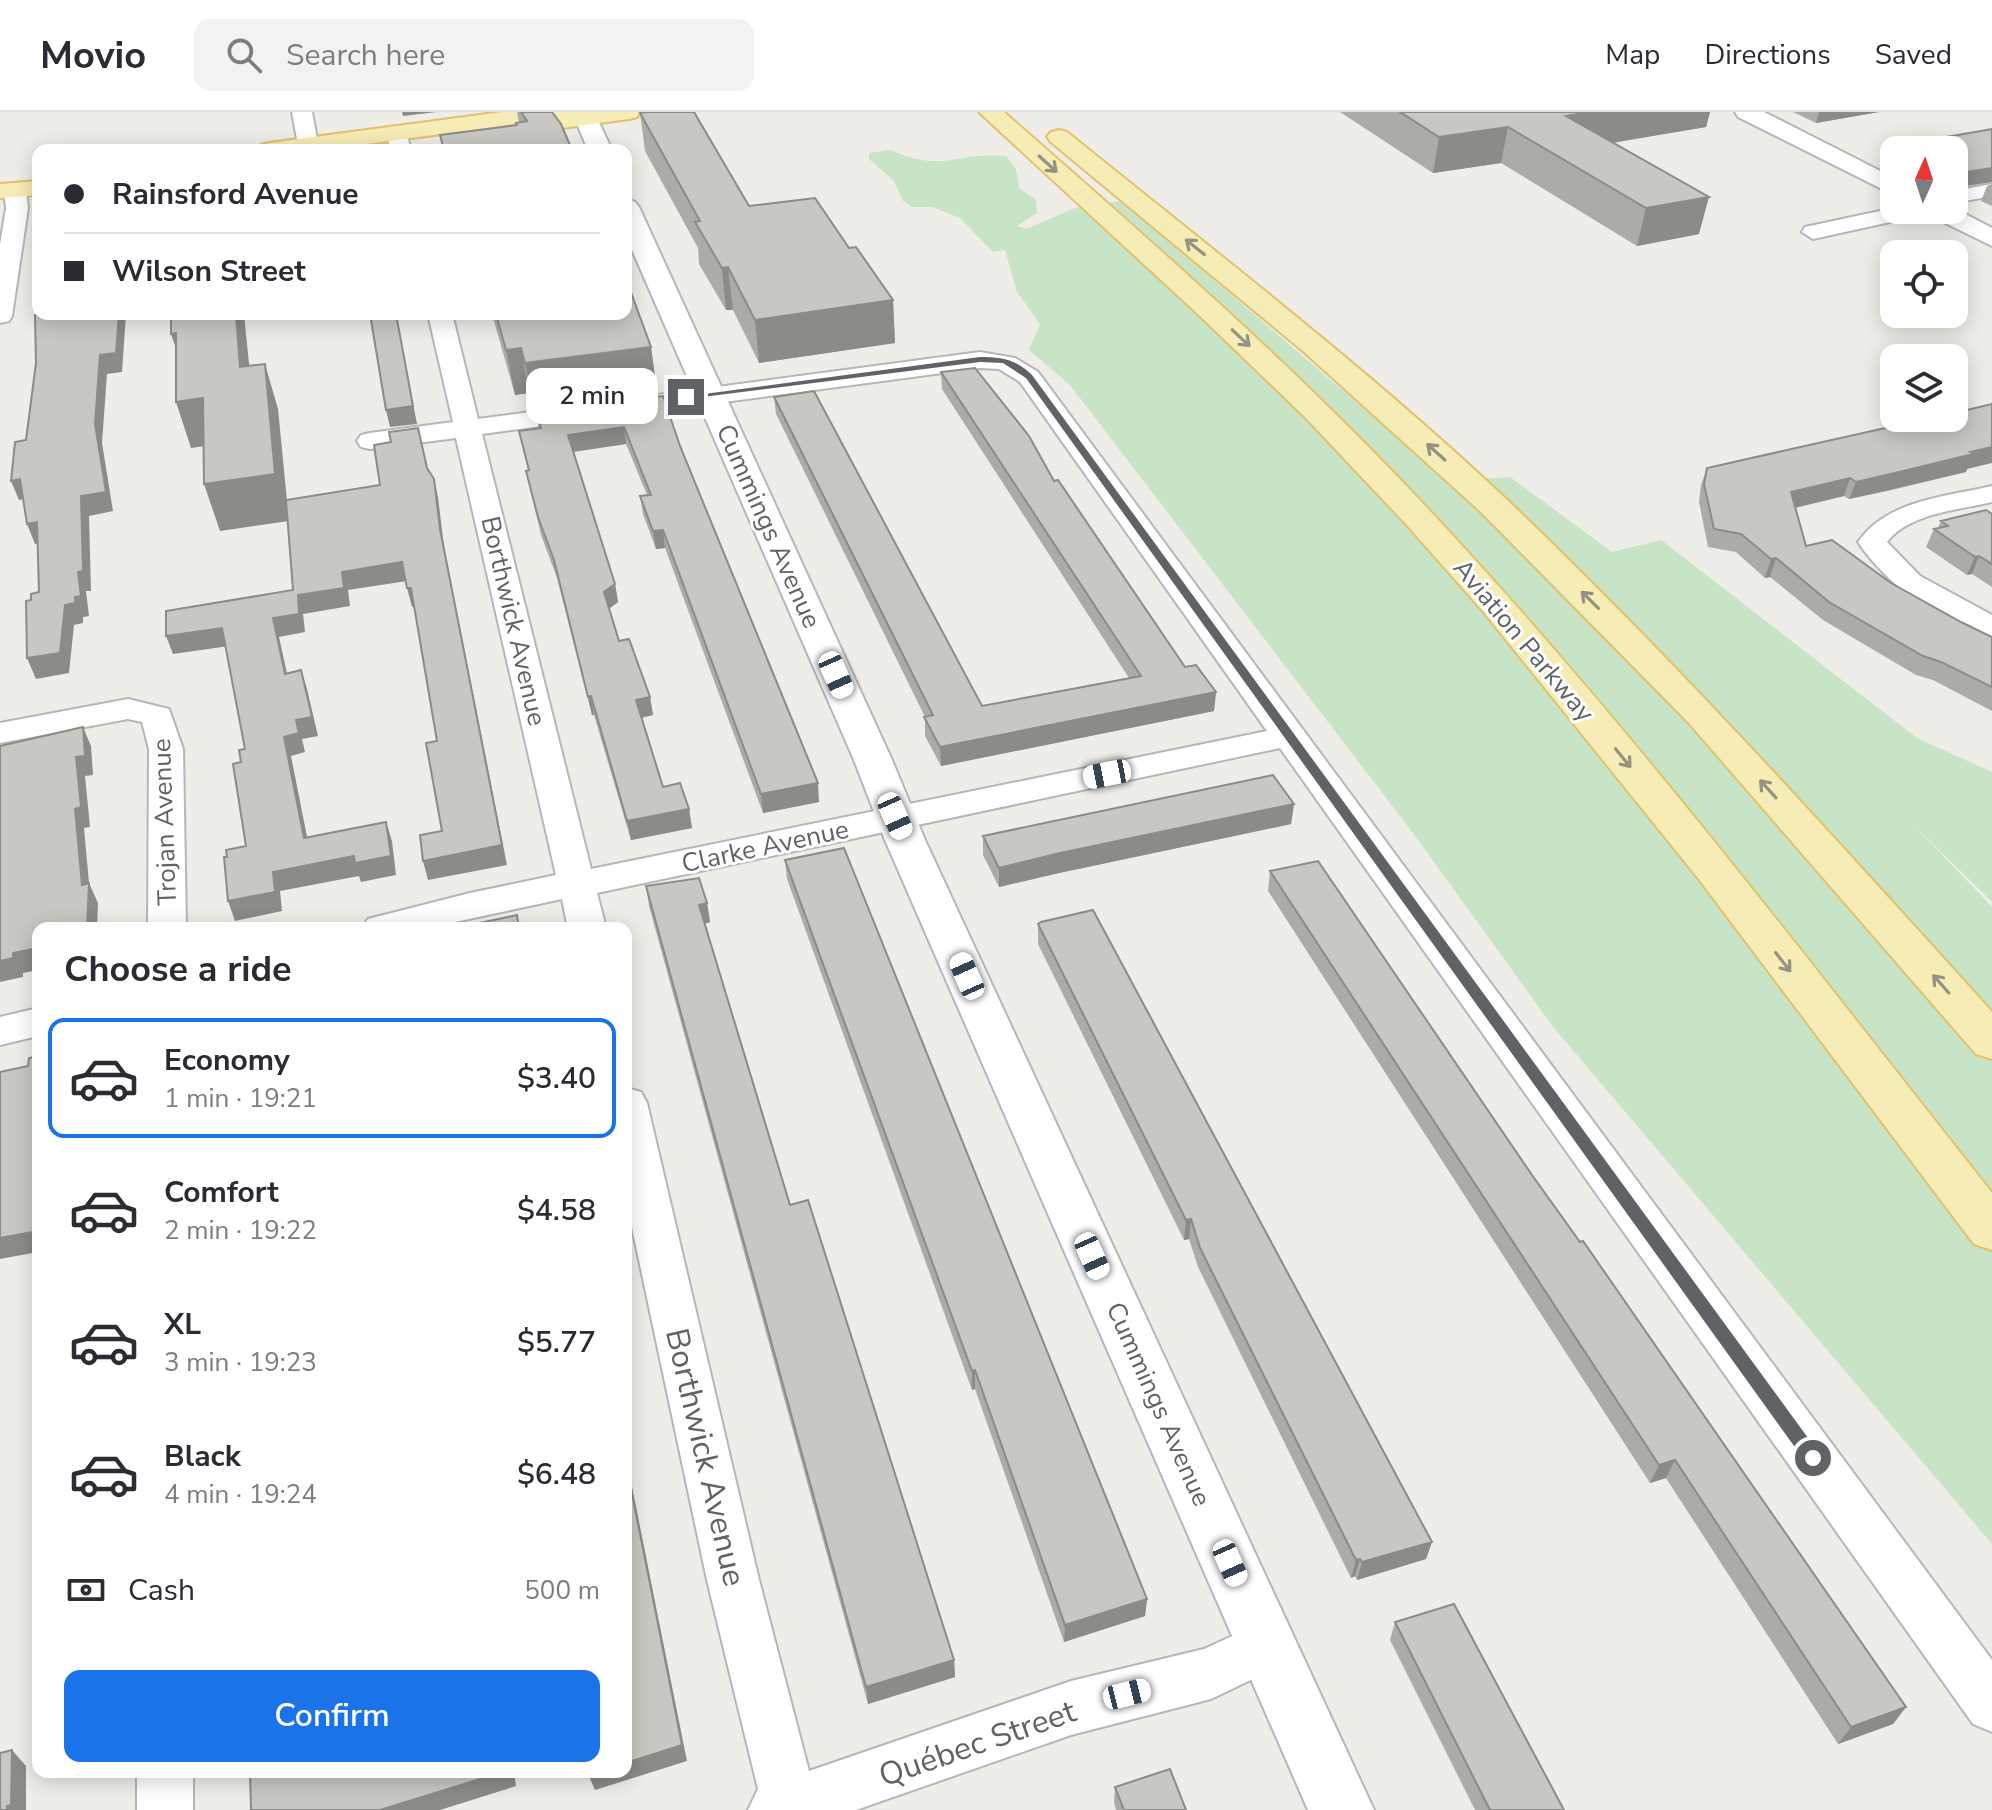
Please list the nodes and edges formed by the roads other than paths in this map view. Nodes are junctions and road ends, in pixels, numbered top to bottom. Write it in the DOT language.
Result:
graph roads {
  1 [pos="302,112"];
  2 [pos="554,112"];
  3 [pos="629,112"];
  4 [pos="990,112"];
  5 [pos="1746,112"];
  6 [pos="584,115"];
  7 [pos="1035,120"];
  8 [pos="399,142"];
  9 [pos="307,144"];
  10 [pos="363,144"];
  11 [pos="597,144"];
  12 [pos="1880,181"];
  13 [pos="1992,190"];
  14 [pos="13,192"];
  15 [pos="1968,194"];
  16 [pos="1880,217"];
  17 [pos="632,220"];
  18 [pos="1965,224"];
  19 [pos="1813,232"];
  20 [pos="1992,238"];
  21 [pos="0,316"];
  22 [pos="441,320"];
  23 [pos="710,394"];
  24 [pos="468,427"];
  25 [pos="370,441"];
  26 [pos="1992,494"];
  27 [pos="1493,505"];
  28 [pos="1419,518"];
  29 [pos="1992,627"];
  30 [pos="0,733"];
  31 [pos="1290,736"];
  32 [pos="895,816"];
  33 [pos="576,883"];
  34 [pos="167,922"];
  35 [pos="401,922"];
  36 [pos="586,922"];
  37 [pos="32,1023"];
  38 [pos="0,1031"];
  39 [pos="1992,1042"];
  40 [pos="632,1130"];
  41 [pos="1992,1230"];
  42 [pos="1267,1645"];
  43 [pos="1992,1705"];
  44 [pos="165,1778"];
  45 [pos="786,1808"];
  46 [pos="165,1810"];
  47 [pos="1341,1810"];
  1 -- 9 [label="street"];
  2 -- 8 [label="main road"];
  3 -- 6 [label="main road"];
  4 -- 28 [label="main road, Aviation Parkway, one-way"];
  5 -- 12 [label="street"];
  6 -- 8 [label="main road"];
  6 -- 11 [label="street"];
  27 -- 7 [label="main road, one-way"];
  8 -- 10 [label="main road"];
  13 -- 15 [label="street"];
  14 -- 21 [label="street"];
  16 -- 19 [label="street"];
  17 -- 23 [label="street, Cummings Avenue"];
  18 -- 20 [label="street"];
  22 -- 24 [label="street, Borthwick Avenue"];
  23 -- 24 [label="street"];
  23 -- 31 [label="street"];
  23 -- 32 [label="street, Cummings Avenue"];
  24 -- 25 [label="street"];
  24 -- 33 [label="street, Borthwick Avenue"];
  26 -- 29 [label="street"];
  27 -- 28 [label="main road"];
  39 -- 27 [label="main road, one-way"];
  28 -- 41 [label="main road, Aviation Parkway, one-way"];
  30 -- 34 [label="street, Trojan Avenue"];
  31 -- 32 [label="street, Clarke Avenue"];
  31 -- 43 [label="street"];
  32 -- 33 [label="street, Clarke Avenue"];
  32 -- 42 [label="street, Cummings Avenue"];
  33 -- 35 [label="street, Clarke Avenue"];
  33 -- 36 [label="street, Borthwick Avenue"];
  37 -- 38 [label="street"];
  40 -- 45 [label="street, Borthwick Avenue"];
  42 -- 45 [label="street, Québec Street"];
  42 -- 47 [label="street, Cummings Avenue"];
  44 -- 46 [label="street"];
}
